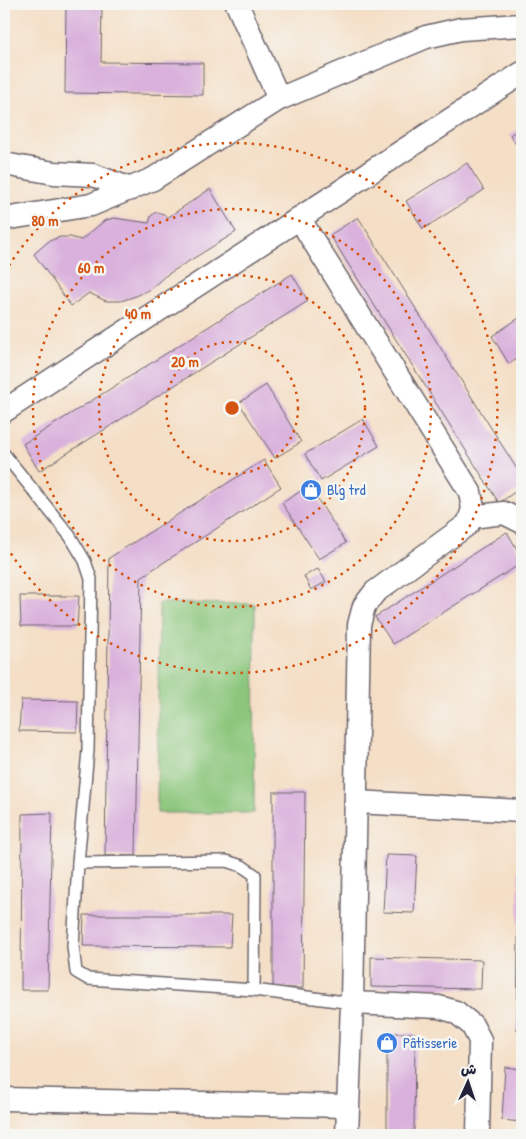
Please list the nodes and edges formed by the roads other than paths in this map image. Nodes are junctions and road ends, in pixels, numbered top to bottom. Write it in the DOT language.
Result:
graph roads {
  1 [pos="236,4"];
  2 [pos="522,25"];
  3 [pos="522,73"];
  4 [pos="279,99"];
  5 [pos="4,164"];
  6 [pos="131,189"];
  7 [pos="299,218"];
  8 [pos="4,219"];
  9 [pos="4,412"];
  10 [pos="4,454"];
  11 [pos="471,516"];
  12 [pos="522,522"];
  13 [pos="356,802"];
  14 [pos="522,811"];
  15 [pos="78,863"];
  16 [pos="254,990"];
  17 [pos="352,1003"];
  18 [pos="4,1099"];
  19 [pos="347,1106"];
  20 [pos="347,1135"];
  21 [pos="478,1135"];
  1 -- 4 [label="street"];
  2 -- 4 [label="street"];
  3 -- 7 [label="street"];
  4 -- 6 [label="street"];
  5 -- 6 [label="street"];
  6 -- 8 [label="street"];
  7 -- 9 [label="street"];
  7 -- 11 [label="street"];
  10 -- 15 [label="lane"];
  11 -- 12 [label="street"];
  11 -- 13 [label="street"];
  13 -- 14 [label="street"];
  13 -- 17 [label="street"];
  15 -- 16 [label="lane"];
  15 -- 16 [label="lane"];
  16 -- 17 [label="lane"];
  17 -- 19 [label="street"];
  17 -- 21 [label="street"];
  18 -- 19 [label="street"];
  19 -- 20 [label="street"];
}
